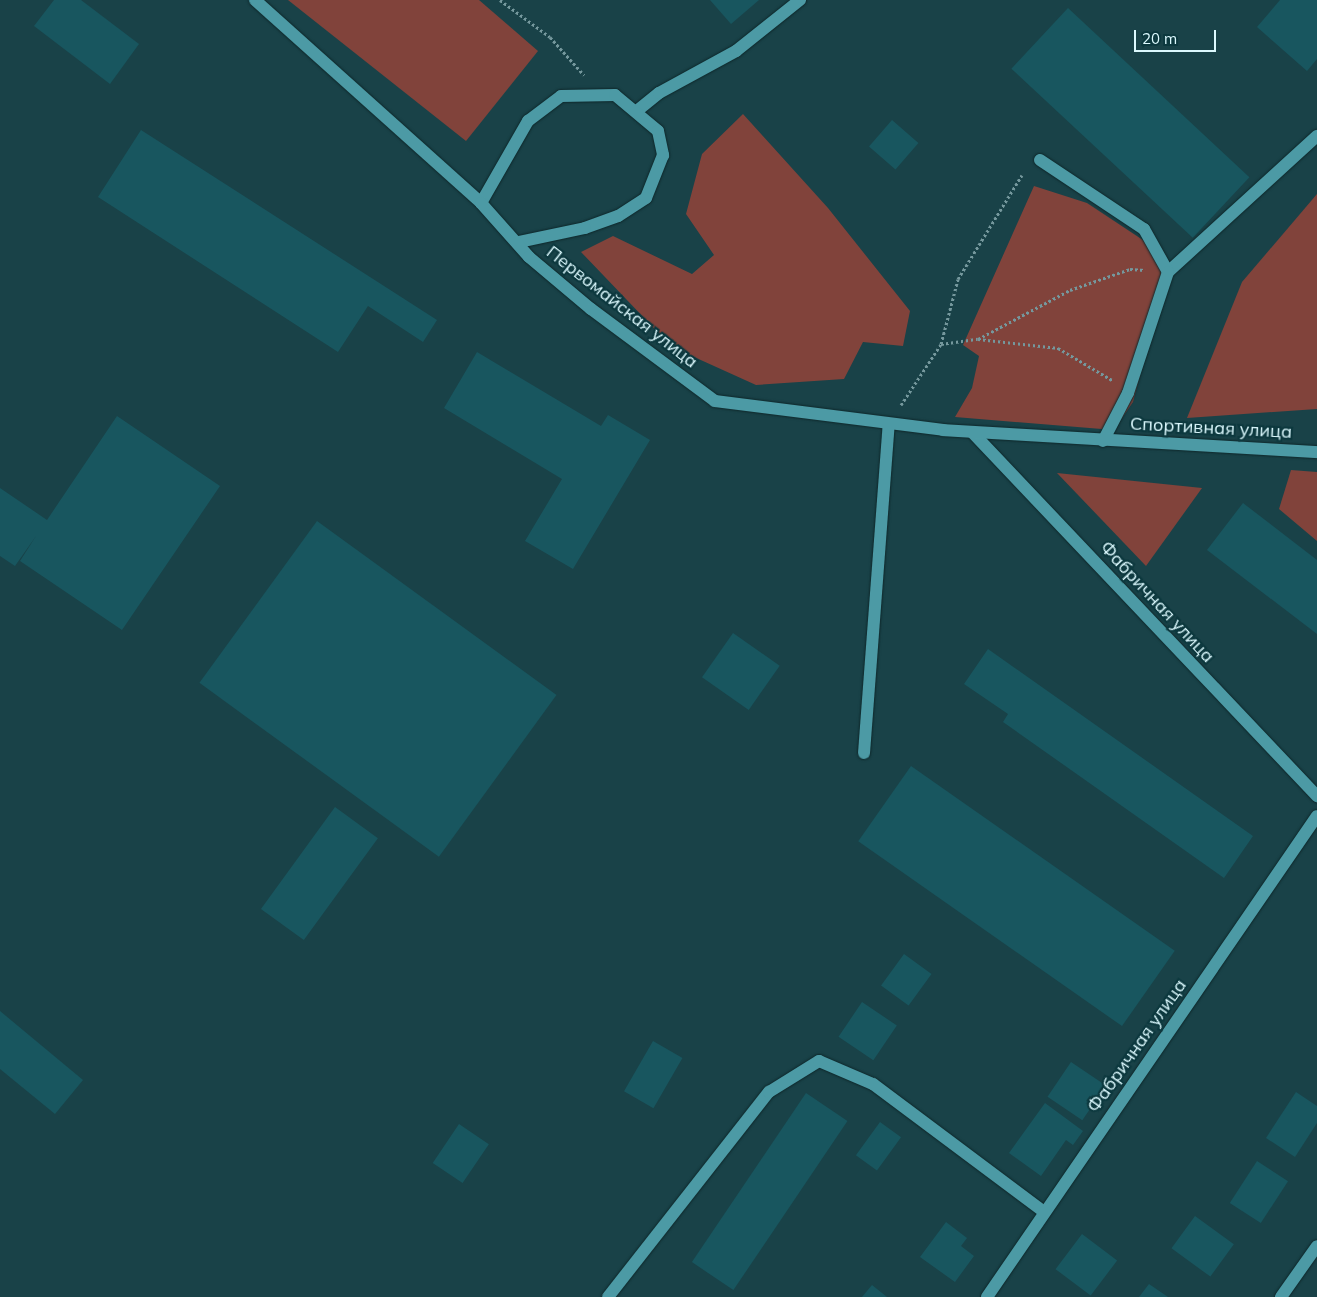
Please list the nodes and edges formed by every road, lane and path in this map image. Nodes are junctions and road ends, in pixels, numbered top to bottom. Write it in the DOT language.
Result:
graph roads {
  1 [pos="255,0"];
  2 [pos="500,0"];
  3 [pos="800,0"];
  4 [pos="599,92"];
  5 [pos="638,110"];
  6 [pos="1317,136"];
  7 [pos="1040,160"];
  8 [pos="1022,175"];
  9 [pos="481,203"];
  10 [pos="519,242"];
  11 [pos="1168,272"];
  12 [pos="978,339"];
  13 [pos="941,344"];
  14 [pos="1128,393"];
  15 [pos="889,424"];
  16 [pos="972,432"];
  17 [pos="1103,441"];
  18 [pos="1317,452"];
  19 [pos="864,753"];
  20 [pos="1317,796"];
  21 [pos="1317,816"];
  22 [pos="1044,1212"];
  23 [pos="1317,1246"];
  24 [pos="608,1297"];
  25 [pos="986,1297"];
  26 [pos="1280,1297"];
  1 -- 9 [label="street, Первомайская улица"];
  2 -- 4 [label="path"];
  3 -- 5 [label="street"];
  4 -- 5 [label="street"];
  4 -- 9 [label="street"];
  5 -- 10 [label="street"];
  6 -- 11 [label="street"];
  7 -- 11 [label="street"];
  8 -- 13 [label="path"];
  9 -- 10 [label="street, Первомайская улица"];
  10 -- 15 [label="street, Первомайская улица"];
  11 -- 12 [label="path"];
  11 -- 14 [label="street, Спортивная улица"];
  12 -- 13 [label="path"];
  12 -- 14 [label="path"];
  13 -- 15 [label="path"];
  14 -- 17 [label="street, Спортивная улица"];
  15 -- 16 [label="street, Первомайская улица"];
  15 -- 19 [label="street"];
  16 -- 17 [label="street, Спортивная улица"];
  16 -- 20 [label="street, Фабричная улица"];
  17 -- 18 [label="street, Спортивная улица"];
  21 -- 22 [label="street, Фабричная улица"];
  22 -- 24 [label="street"];
  22 -- 25 [label="street, Фабричная улица"];
  23 -- 26 [label="street"];
}
